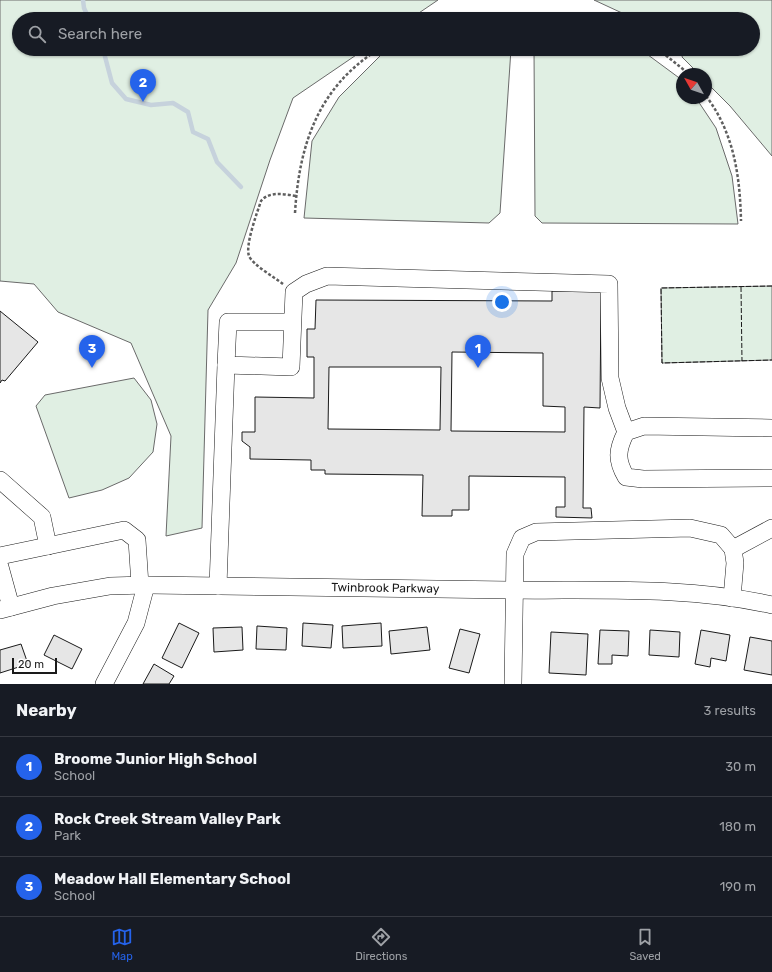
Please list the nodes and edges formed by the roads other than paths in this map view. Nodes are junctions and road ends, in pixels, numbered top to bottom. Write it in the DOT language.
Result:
graph roads {
  1 [pos="292,322"];
  2 [pos="226,365"];
  3 [pos="772,428"];
  4 [pos="626,432"];
  5 [pos="772,478"];
  6 [pos="0,480"];
  7 [pos="772,528"];
  8 [pos="48,546"];
  9 [pos="733,549"];
  10 [pos="0,556"];
  11 [pos="0,567"];
  12 [pos="143,585"];
  13 [pos="218,586"];
  14 [pos="514,590"];
  15 [pos="732,598"];
  16 [pos="772,605"];
  17 [pos="6,609"];
  18 [pos="104,684"];
  19 [pos="513,684"];
  1 -- 2 [label="street"];
  1 -- 2 [label="street"];
  1 -- 4 [label="street"];
  2 -- 13 [label="street"];
  3 -- 4 [label="street"];
  4 -- 5 [label="street"];
  6 -- 8 [label="street"];
  7 -- 9 [label="street"];
  8 -- 10 [label="street"];
  8 -- 12 [label="street"];
  9 -- 14 [label="street"];
  9 -- 15 [label="street"];
  11 -- 17 [label="street"];
  12 -- 13 [label="street, Twinbrook Parkway"];
  12 -- 17 [label="street, Twinbrook Parkway"];
  12 -- 18 [label="street"];
  13 -- 14 [label="street, Twinbrook Parkway"];
  14 -- 15 [label="street, Twinbrook Parkway"];
  14 -- 19 [label="street"];
  15 -- 16 [label="street, Twinbrook Parkway"];
}
